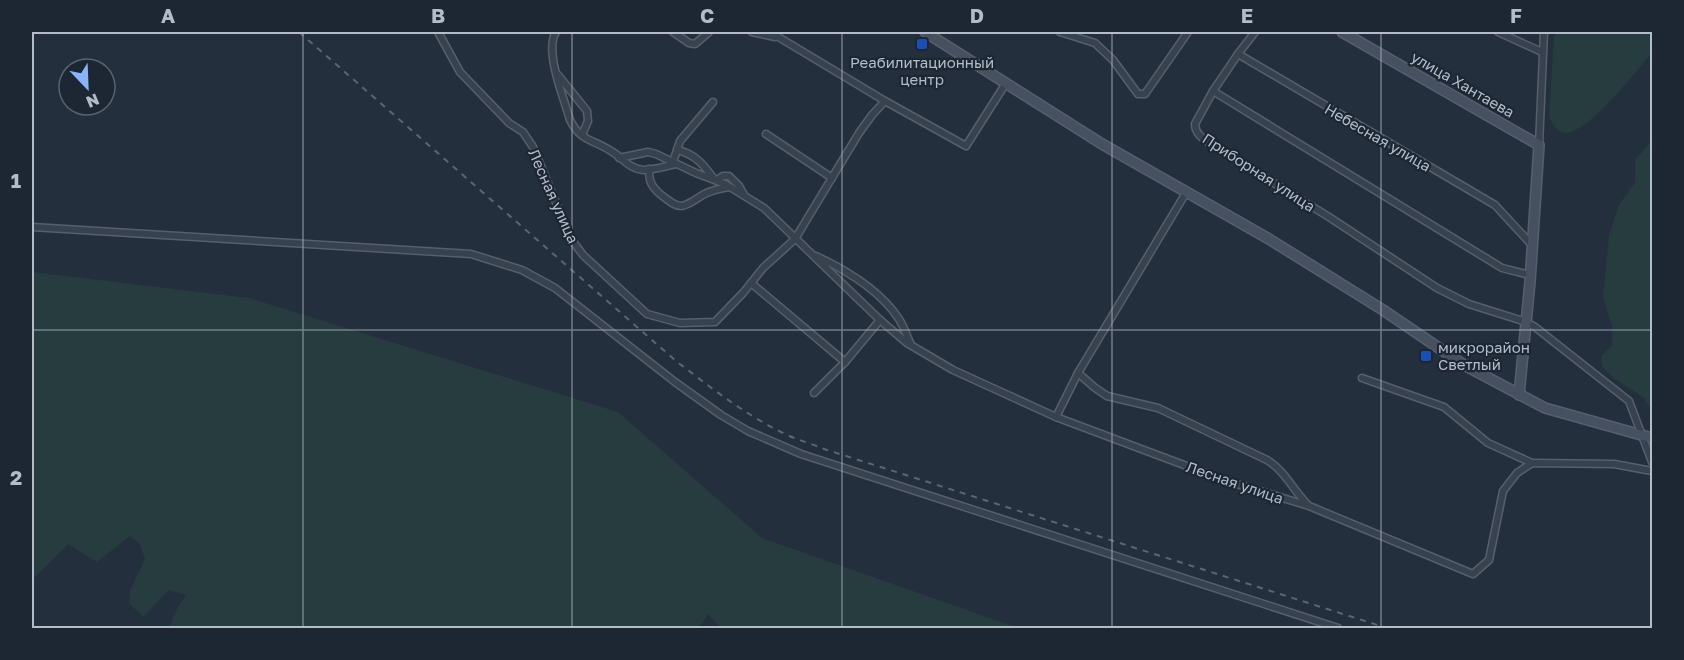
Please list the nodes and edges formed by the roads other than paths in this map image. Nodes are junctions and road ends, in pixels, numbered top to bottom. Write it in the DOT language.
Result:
graph roads {
  1 [pos="438,32"];
  2 [pos="556,32"];
  3 [pos="673,32"];
  4 [pos="709,32"];
  5 [pos="752,32"];
  6 [pos="770,32"];
  7 [pos="925,32"];
  8 [pos="1060,32"];
  9 [pos="1188,32"];
  10 [pos="1255,32"];
  11 [pos="1342,32"];
  12 [pos="1498,32"];
  13 [pos="1544,32"];
  14 [pos="781,38"];
  15 [pos="1542,52"];
  16 [pos="1238,54"];
  17 [pos="557,74"];
  18 [pos="1006,84"];
  19 [pos="1213,91"];
  20 [pos="885,101"];
  21 [pos="712,102"];
  22 [pos="766,134"];
  23 [pos="582,135"];
  24 [pos="1539,145"];
  25 [pos="677,150"];
  26 [pos="619,158"];
  27 [pos="675,162"];
  28 [pos="649,169"];
  29 [pos="832,178"];
  30 [pos="715,180"];
  31 [pos="729,186"];
  32 [pos="1187,191"];
  33 [pos="744,195"];
  34 [pos="32,227"];
  35 [pos="795,239"];
  36 [pos="1532,245"];
  37 [pos="810,253"];
  38 [pos="1530,275"];
  39 [pos="751,283"];
  40 [pos="880,320"];
  41 [pos="1526,322"];
  42 [pos="911,345"];
  43 [pos="845,362"];
  44 [pos="1078,372"];
  45 [pos="1362,378"];
  46 [pos="814,393"];
  47 [pos="1519,395"];
  48 [pos="1056,417"];
  49 [pos="1648,437"];
  50 [pos="1653,462"];
  51 [pos="1533,463"];
  52 [pos="1653,471"];
  53 [pos="1309,506"];
  54 [pos="1338,628"];
  1 -- 39 [label="street, Лесная улица"];
  2 -- 17 [label="street"];
  3 -- 4 [label="street"];
  5 -- 14 [label="street"];
  6 -- 14 [label="street"];
  7 -- 18 [label="street"];
  8 -- 9 [label="street"];
  10 -- 16 [label="street"];
  11 -- 24 [label="street, улица Хантаева"];
  12 -- 15 [label="street"];
  13 -- 15 [label="street"];
  14 -- 20 [label="street"];
  15 -- 24 [label="street"];
  16 -- 19 [label="street"];
  16 -- 36 [label="street, Небесная улица"];
  17 -- 23 [label="street"];
  17 -- 23 [label="street"];
  18 -- 20 [label="street"];
  18 -- 32 [label="street"];
  19 -- 38 [label="street"];
  19 -- 41 [label="street, Приборная улица"];
  20 -- 29 [label="street"];
  21 -- 25 [label="street"];
  22 -- 29 [label="street"];
  23 -- 26 [label="street"];
  24 -- 36 [label="street"];
  25 -- 27 [label="street"];
  25 -- 30 [label="street"];
  26 -- 27 [label="street, Лесная улица"];
  26 -- 28 [label="street"];
  27 -- 28 [label="street"];
  27 -- 30 [label="street, Лесная улица"];
  28 -- 31 [label="street"];
  29 -- 35 [label="street"];
  30 -- 31 [label="street, Лесная улица"];
  30 -- 33 [label="street"];
  31 -- 33 [label="street, Лесная улица"];
  32 -- 44 [label="street"];
  32 -- 47 [label="street"];
  33 -- 35 [label="street, Лесная улица"];
  34 -- 54 [label="street"];
  35 -- 37 [label="street, Лесная улица"];
  35 -- 39 [label="street, Лесная улица"];
  36 -- 38 [label="street"];
  37 -- 40 [label="street, Лесная улица"];
  37 -- 42 [label="street"];
  38 -- 41 [label="street"];
  39 -- 43 [label="street"];
  40 -- 42 [label="street, Лесная улица"];
  40 -- 43 [label="street"];
  41 -- 47 [label="street"];
  41 -- 49 [label="street"];
  42 -- 48 [label="street, Лесная улица"];
  43 -- 46 [label="street"];
  44 -- 48 [label="street"];
  44 -- 53 [label="street"];
  45 -- 51 [label="street"];
  47 -- 49 [label="street"];
  48 -- 53 [label="street, Лесная улица"];
  49 -- 50 [label="street"];
  51 -- 52 [label="street"];
  51 -- 53 [label="street, Лесная улица"];
}
